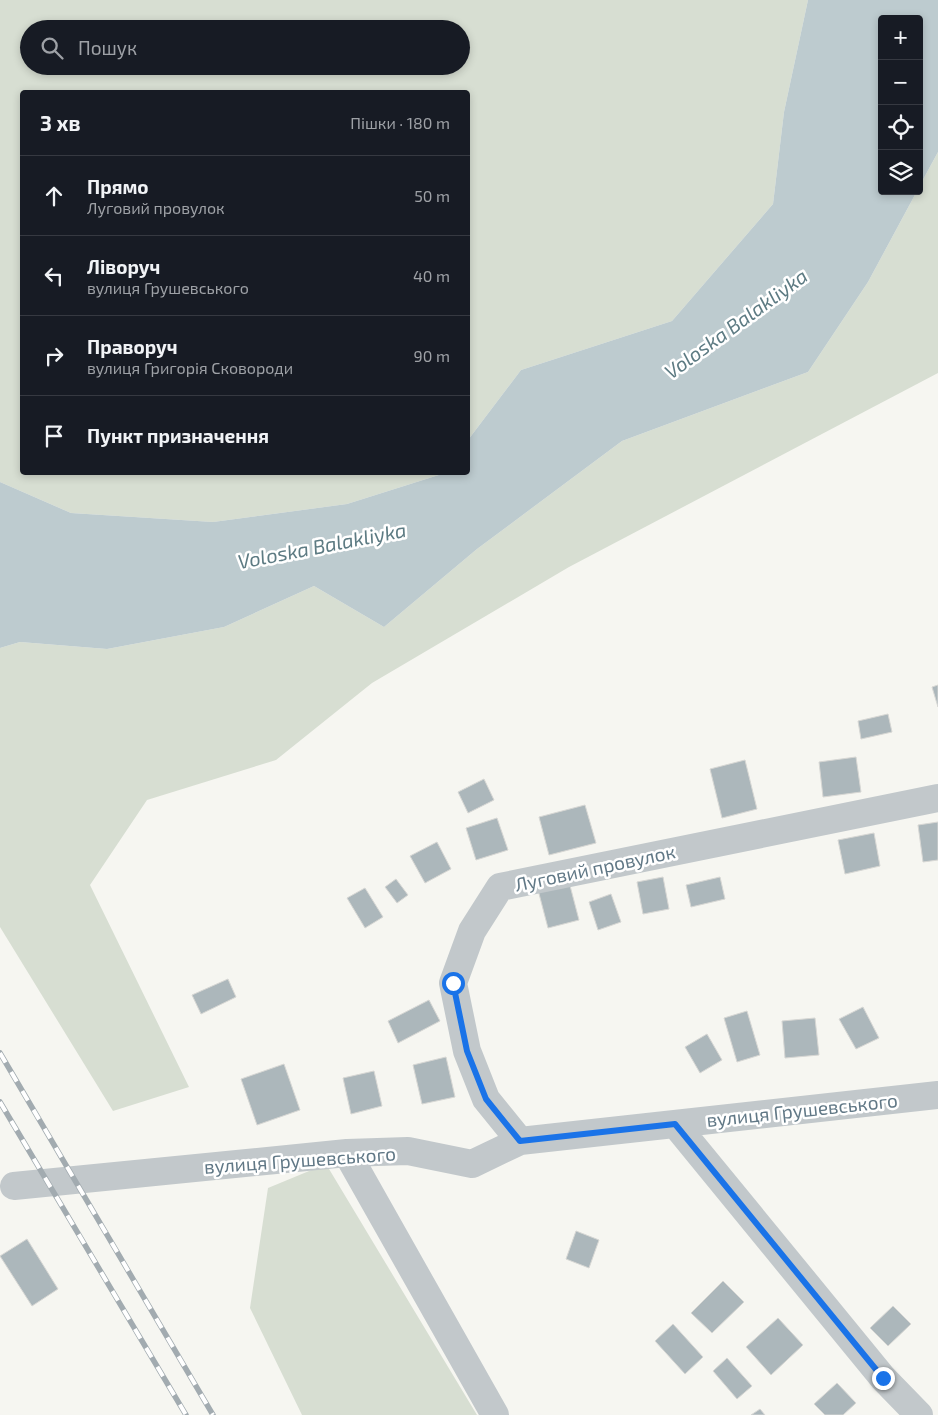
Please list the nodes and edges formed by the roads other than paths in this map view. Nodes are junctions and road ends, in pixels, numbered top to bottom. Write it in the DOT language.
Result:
graph roads {
  1 [pos="938,798"];
  2 [pos="938,1095"];
  3 [pos="675,1124"];
  4 [pos="520,1141"];
  5 [pos="347,1153"];
  6 [pos="14,1186"];
  7 [pos="495,1415"];
  8 [pos="919,1415"];
  1 -- 4 [label="street, Луговий провулок"];
  2 -- 3 [label="street, вулиця Грушевського"];
  3 -- 4 [label="street, вулиця Грушевського"];
  3 -- 8 [label="street"];
  4 -- 5 [label="street, вулиця Грушевського"];
  5 -- 6 [label="street, вулиця Грушевського"];
  5 -- 7 [label="street"];
}
